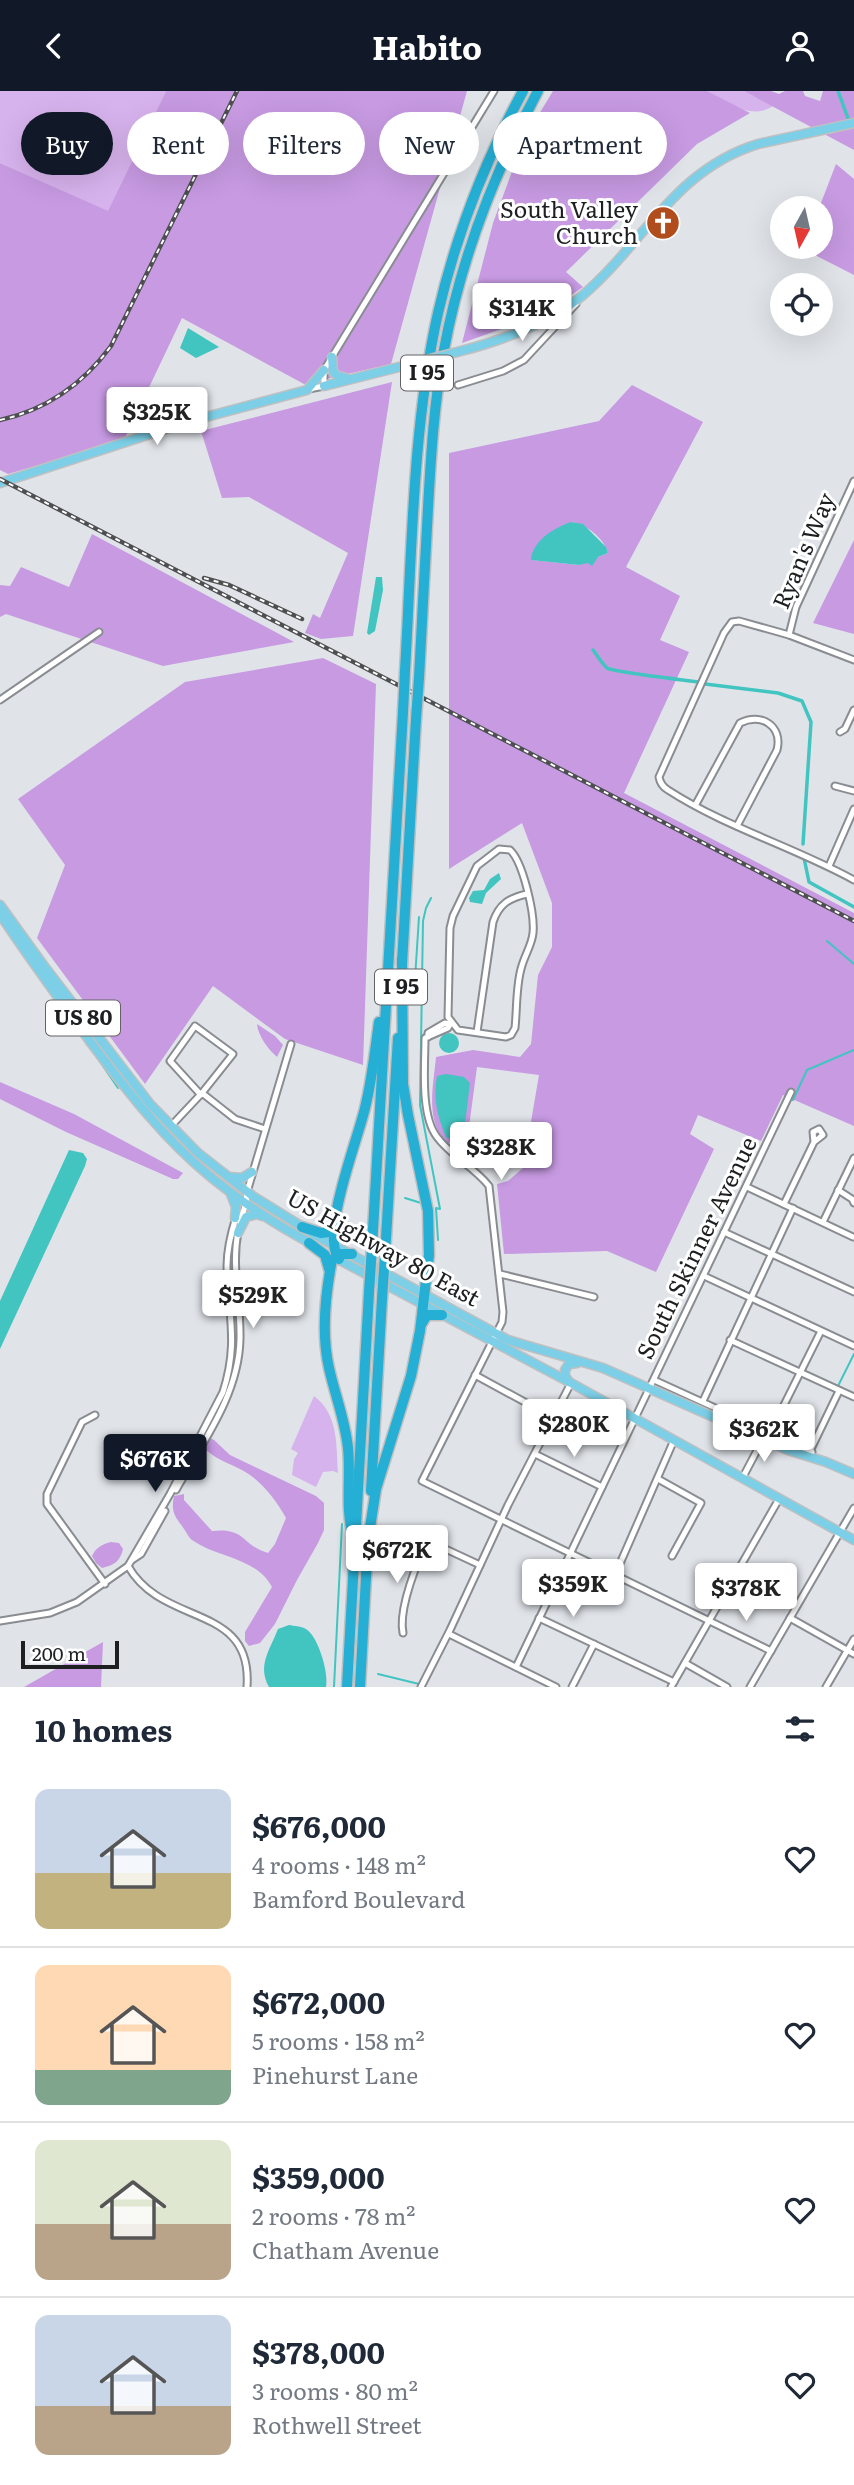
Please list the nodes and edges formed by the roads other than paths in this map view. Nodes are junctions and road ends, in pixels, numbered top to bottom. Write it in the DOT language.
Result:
graph roads {
  1 [pos="494,91"];
  2 [pos="523,91"];
  3 [pos="538,91"];
  4 [pos="854,123"];
  5 [pos="582,296"];
  6 [pos="332,356"];
  7 [pos="324,370"];
  8 [pos="367,375"];
  9 [pos="458,385"];
  10 [pos="324,386"];
  11 [pos="307,390"];
  12 [pos="854,481"];
  13 [pos="0,483"];
  14 [pos="99,632"];
  15 [pos="789,635"];
  16 [pos="854,660"];
  17 [pos="0,700"];
  18 [pos="854,710"];
  19 [pos="840,733"];
  20 [pos="835,786"];
  21 [pos="854,791"];
  22 [pos="696,804"];
  23 [pos="854,809"];
  24 [pos="737,826"];
  25 [pos="829,866"];
  26 [pos="854,880"];
  27 [pos="527,894"];
  28 [pos="0,905"];
  29 [pos="2,917"];
  30 [pos="402,959"];
  31 [pos="387,977"];
  32 [pos="450,1024"];
  33 [pos="477,1032"];
  34 [pos="291,1044"];
  35 [pos="791,1092"];
  36 [pos="202,1094"];
  37 [pos="171,1126"];
  38 [pos="265,1129"];
  39 [pos="814,1142"];
  40 [pos="180,1149"];
  41 [pos="854,1158"];
  42 [pos="252,1172"];
  43 [pos="227,1177"];
  44 [pos="747,1187"];
  45 [pos="838,1190"];
  46 [pos="229,1192"];
  47 [pos="245,1199"];
  48 [pos="853,1200"];
  49 [pos="785,1204"];
  50 [pos="793,1208"];
  51 [pos="266,1217"];
  52 [pos="235,1218"];
  53 [pos="822,1222"];
  54 [pos="336,1223"];
  55 [pos="302,1227"];
  56 [pos="724,1232"];
  57 [pos="238,1233"];
  58 [pos="853,1237"];
  59 [pos="313,1239"];
  60 [pos="332,1244"];
  61 [pos="771,1253"];
  62 [pos="352,1254"];
  63 [pos="336,1257"];
  64 [pos="329,1273"];
  65 [pos="500,1274"];
  66 [pos="704,1276"];
  67 [pos="854,1292"];
  68 [pos="424,1293"];
  69 [pos="594,1297"];
  70 [pos="750,1298"];
  71 [pos="423,1304"];
  72 [pos="442,1315"];
  73 [pos="420,1331"];
  74 [pos="821,1331"];
  75 [pos="494,1337"];
  76 [pos="730,1340"];
  77 [pos="854,1346"];
  78 [pos="586,1364"];
  79 [pos="801,1373"];
  80 [pos="475,1374"];
  81 [pos="571,1383"];
  82 [pos="652,1384"];
  83 [pos="839,1391"];
  84 [pos="854,1397"];
  85 [pos="703,1401"];
  86 [pos="95,1415"];
  87 [pos="554,1418"];
  88 [pos="635,1419"];
  89 [pos="766,1436"];
  90 [pos="202,1438"];
  91 [pos="674,1440"];
  92 [pos="535,1454"];
  93 [pos="854,1474"];
  94 [pos="743,1477"];
  95 [pos="658,1479"];
  96 [pos="602,1487"];
  97 [pos="779,1499"];
  98 [pos="854,1508"];
  99 [pos="501,1520"];
  100 [pos="409,1532"];
  101 [pos="839,1532"];
  102 [pos="427,1540"];
  103 [pos="854,1540"];
  104 [pos="355,1542"];
  105 [pos="367,1547"];
  106 [pos="570,1553"];
  107 [pos="672,1556"];
  108 [pos="129,1564"];
  109 [pos="480,1565"];
  110 [pos="615,1575"];
  111 [pos="105,1584"];
  112 [pos="539,1618"];
  113 [pos="790,1618"];
  114 [pos="709,1620"];
  115 [pos="0,1621"];
  116 [pos="403,1633"];
  117 [pos="449,1633"];
  118 [pos="854,1639"];
  119 [pos="594,1644"];
  120 [pos="771,1651"];
  121 [pos="847,1651"];
  122 [pos="854,1654"];
  123 [pos="685,1663"];
  124 [pos="516,1667"];
  125 [pos="673,1684"];
  126 [pos="247,1687"];
  127 [pos="347,1687"];
  128 [pos="360,1687"];
  129 [pos="421,1687"];
  130 [pos="556,1687"];
  131 [pos="572,1687"];
  132 [pos="727,1687"];
  133 [pos="750,1687"];
  134 [pos="826,1687"];
  1 -- 6 [label="street"];
  2 -- 31 [label="highway, I 95, bridge"];
  3 -- 30 [label="highway, I 95, bridge"];
  4 -- 5 [label="main road"];
  5 -- 8 [label="main road, bridge"];
  5 -- 9 [label="street"];
  6 -- 7 [label="street"];
  6 -- 8 [label="main road"];
  7 -- 10 [label="street"];
  7 -- 11 [label="main road"];
  8 -- 10 [label="main road"];
  10 -- 11 [label="street"];
  11 -- 13 [label="main road"];
  12 -- 15 [label="street, Ryan's Way"];
  14 -- 17 [label="street"];
  15 -- 16 [label="street"];
  15 -- 22 [label="street"];
  18 -- 19 [label="street"];
  20 -- 21 [label="street"];
  22 -- 24 [label="street"];
  22 -- 24 [label="street"];
  23 -- 25 [label="street"];
  24 -- 25 [label="street"];
  25 -- 26 [label="street"];
  27 -- 32 [label="street"];
  27 -- 33 [label="street"];
  27 -- 33 [label="street"];
  28 -- 37 [label="main road, US Highway 80 East / US 80"];
  29 -- 40 [label="main road, US Highway 80 East / US 80"];
  30 -- 68 [label="highway"];
  30 -- 105 [label="highway, I 95, bridge"];
  31 -- 54 [label="highway"];
  31 -- 104 [label="highway, I 95, bridge"];
  32 -- 33 [label="street"];
  32 -- 65 [label="street"];
  34 -- 38 [label="street"];
  35 -- 44 [label="street, South Skinner Avenue"];
  36 -- 36 [label="street"];
  36 -- 37 [label="street"];
  36 -- 38 [label="street"];
  37 -- 43 [label="main road, US Highway 80 East / US 80"];
  38 -- 42 [label="street"];
  39 -- 49 [label="street"];
  40 -- 46 [label="main road, US Highway 80 East / US 80"];
  40 -- 47 [label="main road"];
  41 -- 45 [label="street"];
  42 -- 43 [label="main road"];
  42 -- 47 [label="street"];
  43 -- 47 [label="main road, US Highway 80 East / US 80"];
  44 -- 49 [label="street"];
  44 -- 56 [label="street, South Skinner Avenue"];
  45 -- 48 [label="street"];
  45 -- 53 [label="street"];
  46 -- 47 [label="main road, US Highway 80 East / US 80"];
  46 -- 52 [label="main road"];
  47 -- 51 [label="main road, US Highway 80 East / US 80"];
  47 -- 52 [label="street"];
  47 -- 55 [label="main road, US Highway 80 East / US 80"];
  47 -- 57 [label="street"];
  47 -- 59 [label="main road"];
  49 -- 50 [label="street"];
  50 -- 53 [label="street"];
  50 -- 61 [label="street"];
  51 -- 57 [label="main road"];
  51 -- 59 [label="main road, US Highway 80 East / US 80"];
  52 -- 90 [label="street"];
  53 -- 58 [label="street"];
  54 -- 55 [label="highway"];
  54 -- 60 [label="highway"];
  55 -- 59 [label="main road, US Highway 80 East / US 80"];
  56 -- 61 [label="street"];
  56 -- 66 [label="street, South Skinner Avenue"];
  57 -- 90 [label="street"];
  59 -- 60 [label="main road, US Highway 80 East / US 80"];
  59 -- 63 [label="main road, US Highway 80 East / US 80"];
  59 -- 64 [label="highway"];
  60 -- 62 [label="main road, US Highway 80 East / US 80"];
  60 -- 63 [label="highway"];
  61 -- 67 [label="street"];
  61 -- 70 [label="street"];
  62 -- 63 [label="highway"];
  62 -- 68 [label="main road, US Highway 80 East / US 80"];
  63 -- 64 [label="highway"];
  63 -- 71 [label="main road, US Highway 80 East / US 80"];
  64 -- 104 [label="highway"];
  65 -- 69 [label="street"];
  65 -- 75 [label="street"];
  66 -- 70 [label="street"];
  66 -- 82 [label="street, South Skinner Avenue"];
  68 -- 71 [label="highway"];
  68 -- 75 [label="main road, US Highway 80 East / US 80"];
  70 -- 74 [label="street"];
  70 -- 76 [label="street"];
  71 -- 72 [label="main road, US Highway 80 East / US 80"];
  71 -- 73 [label="highway"];
  72 -- 73 [label="highway"];
  72 -- 75 [label="main road, US Highway 80 East / US 80"];
  73 -- 105 [label="highway"];
  74 -- 77 [label="street"];
  74 -- 79 [label="street"];
  75 -- 78 [label="main road, US Highway 80 East / US 80"];
  75 -- 80 [label="street"];
  75 -- 81 [label="main road, US Highway 80 East / US 80"];
  76 -- 79 [label="street"];
  76 -- 85 [label="street"];
  78 -- 81 [label="main road"];
  78 -- 82 [label="main road, US Highway 80 East / US 80"];
  79 -- 83 [label="street"];
  79 -- 89 [label="street"];
  80 -- 87 [label="street"];
  80 -- 99 [label="street"];
  81 -- 87 [label="street"];
  81 -- 88 [label="main road, US Highway 80 East / US 80"];
  82 -- 85 [label="street"];
  82 -- 88 [label="street, South Skinner Avenue"];
  82 -- 89 [label="main road, US Highway 80 East / US 80"];
  83 -- 84 [label="street"];
  83 -- 89 [label="street"];
  85 -- 89 [label="street"];
  86 -- 111 [label="street"];
  87 -- 92 [label="street"];
  88 -- 91 [label="main road, US Highway 80 East / US 80"];
  88 -- 96 [label="street, South Skinner Avenue"];
  89 -- 93 [label="main road, US Highway 80 East / US 80"];
  89 -- 94 [label="street"];
  90 -- 108 [label="street"];
  91 -- 94 [label="main road, US Highway 80 East / US 80"];
  91 -- 95 [label="street"];
  92 -- 96 [label="street"];
  92 -- 99 [label="street"];
  94 -- 97 [label="main road, US Highway 80 East / US 80"];
  95 -- 107 [label="street"];
  95 -- 110 [label="street"];
  96 -- 106 [label="street, South Skinner Avenue"];
  97 -- 101 [label="main road, US Highway 80 East / US 80"];
  97 -- 114 [label="street"];
  98 -- 101 [label="street"];
  99 -- 106 [label="street"];
  99 -- 109 [label="street"];
  100 -- 102 [label="street"];
  101 -- 103 [label="main road, US 80"];
  101 -- 113 [label="street"];
  102 -- 109 [label="street"];
  102 -- 116 [label="street"];
  104 -- 127 [label="highway, I 95"];
  105 -- 128 [label="highway, I 95"];
  106 -- 110 [label="street"];
  106 -- 112 [label="street, South Skinner Avenue"];
  108 -- 111 [label="street"];
  108 -- 126 [label="street"];
  109 -- 117 [label="street"];
  110 -- 114 [label="street"];
  111 -- 115 [label="street"];
  112 -- 119 [label="street"];
  112 -- 124 [label="street, South Skinner Avenue"];
  113 -- 120 [label="street"];
  113 -- 121 [label="street"];
  114 -- 120 [label="street"];
  114 -- 123 [label="street"];
  117 -- 124 [label="street"];
  117 -- 129 [label="street"];
  118 -- 121 [label="street"];
  119 -- 125 [label="street"];
  119 -- 131 [label="street"];
  120 -- 133 [label="street"];
  121 -- 122 [label="street"];
  121 -- 134 [label="street"];
  123 -- 125 [label="street"];
  123 -- 132 [label="street"];
  124 -- 130 [label="street"];
}
